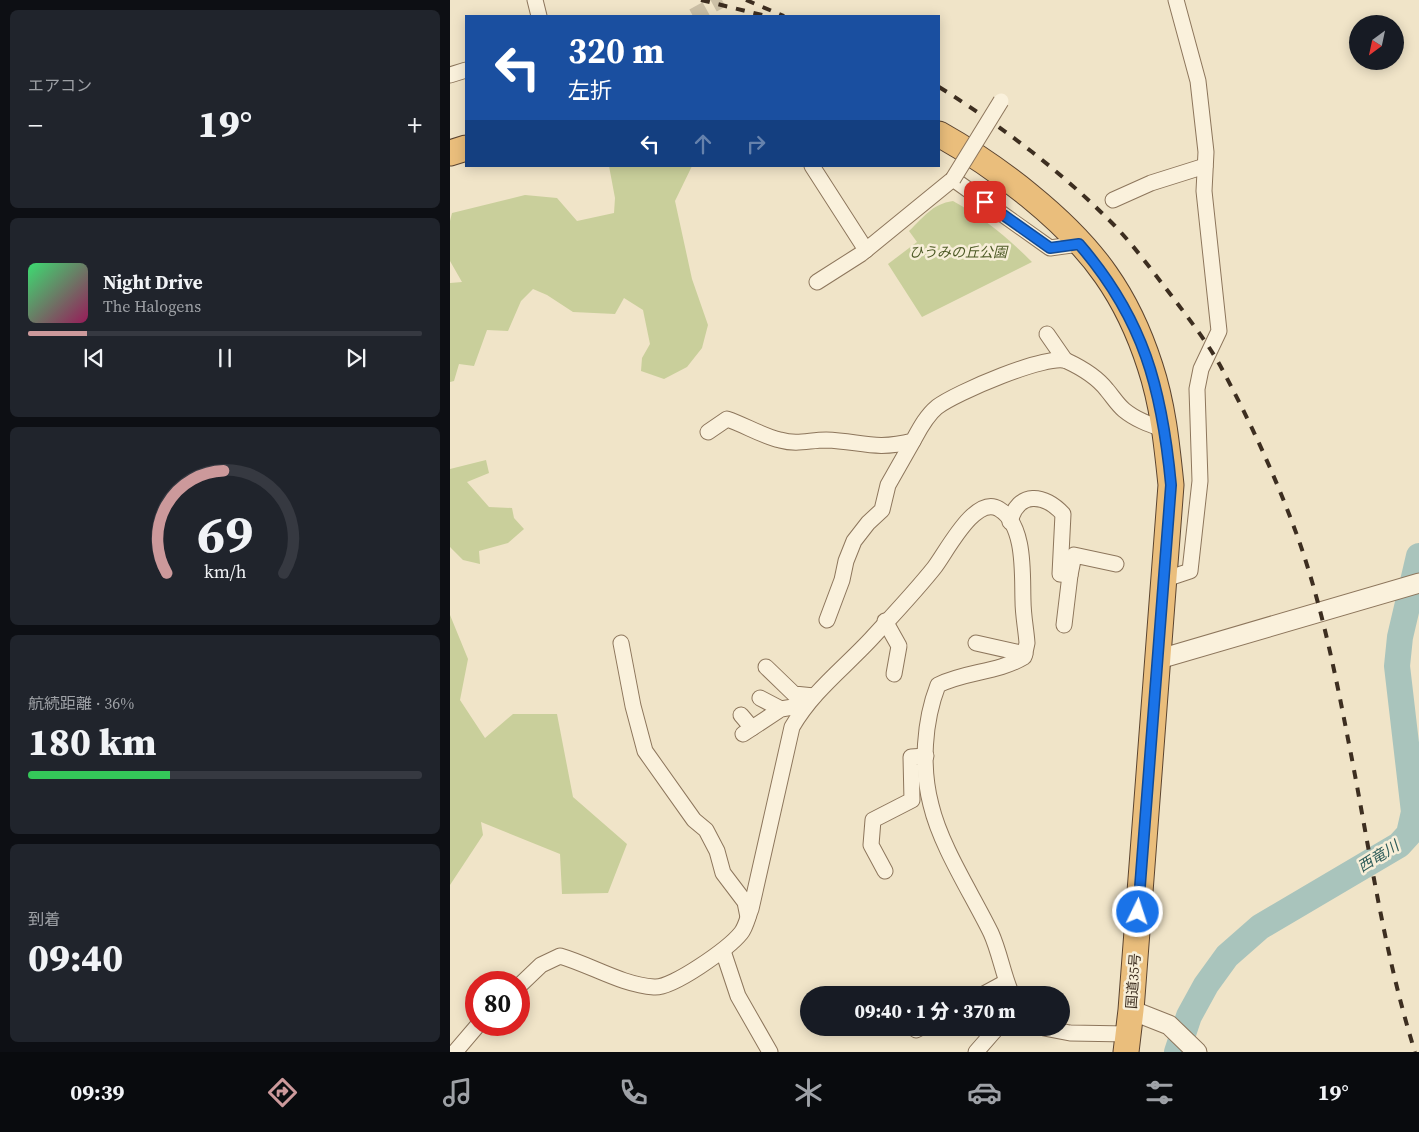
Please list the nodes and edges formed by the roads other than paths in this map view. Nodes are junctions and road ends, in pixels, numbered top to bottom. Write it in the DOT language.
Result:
graph roads {
  1 [pos="534,0"];
  2 [pos="1176,0"];
  3 [pos="539,15"];
  4 [pos="465,70"];
  5 [pos="450,75"];
  6 [pos="1001,101"];
  7 [pos="940,135"];
  8 [pos="465,148"];
  9 [pos="450,153"];
  10 [pos="1205,166"];
  11 [pos="813,167"];
  12 [pos="953,179"];
  13 [pos="1113,200"];
  14 [pos="1079,244"];
  15 [pos="866,250"];
  16 [pos="817,282"];
  17 [pos="1047,334"];
  18 [pos="1065,360"];
  19 [pos="1165,430"];
  20 [pos="708,432"];
  21 [pos="913,442"];
  22 [pos="1010,522"];
  23 [pos="1116,564"];
  24 [pos="1070,574"];
  25 [pos="1163,580"];
  26 [pos="1419,583"];
  27 [pos="827,620"];
  28 [pos="886,621"];
  29 [pos="1064,625"];
  30 [pos="621,643"];
  31 [pos="976,643"];
  32 [pos="1025,654"];
  33 [pos="1156,660"];
  34 [pos="766,667"];
  35 [pos="894,674"];
  36 [pos="760,698"];
  37 [pos="810,700"];
  38 [pos="781,709"];
  39 [pos="741,715"];
  40 [pos="926,756"];
  41 [pos="885,871"];
  42 [pos="748,917"];
  43 [pos="723,951"];
  44 [pos="530,976"];
  45 [pos="1008,986"];
  46 [pos="1128,1032"];
  47 [pos="1070,1033"];
  48 [pos="469,1036"];
  49 [pos="990,1036"];
  50 [pos="1195,1050"];
  51 [pos="455,1052"];
  52 [pos="770,1052"];
  53 [pos="976,1052"];
  1 -- 3 [label="street"];
  2 -- 10 [label="street"];
  4 -- 5 [label="street"];
  6 -- 12 [label="street, bridge"];
  7 -- 14 [label="highway, 国道35号"];
  8 -- 9 [label="highway"];
  10 -- 13 [label="street"];
  10 -- 25 [label="street"];
  11 -- 15 [label="street"];
  12 -- 14 [label="street"];
  12 -- 15 [label="street"];
  14 -- 19 [label="highway, 国道35号"];
  15 -- 16 [label="street"];
  17 -- 18 [label="street"];
  18 -- 19 [label="street"];
  18 -- 21 [label="street"];
  19 -- 25 [label="highway, 国道35号"];
  20 -- 21 [label="street"];
  21 -- 27 [label="street"];
  22 -- 24 [label="street"];
  22 -- 28 [label="street"];
  22 -- 32 [label="street"];
  23 -- 24 [label="street"];
  24 -- 29 [label="street"];
  25 -- 33 [label="highway, 国道35号"];
  26 -- 33 [label="street"];
  28 -- 35 [label="street"];
  28 -- 37 [label="street"];
  30 -- 42 [label="street"];
  31 -- 32 [label="street"];
  32 -- 40 [label="street"];
  33 -- 46 [label="highway, 国道35号"];
  34 -- 37 [label="street"];
  36 -- 38 [label="street"];
  37 -- 38 [label="street"];
  37 -- 42 [label="street"];
  38 -- 39 [label="street"];
  40 -- 41 [label="street"];
  40 -- 45 [label="street"];
  42 -- 43 [label="street"];
  43 -- 44 [label="street"];
  43 -- 52 [label="street"];
  46 -- 47 [label="street"];
  46 -- 50 [label="street"];
  48 -- 51 [label="street"];
  49 -- 53 [label="street"];
}
